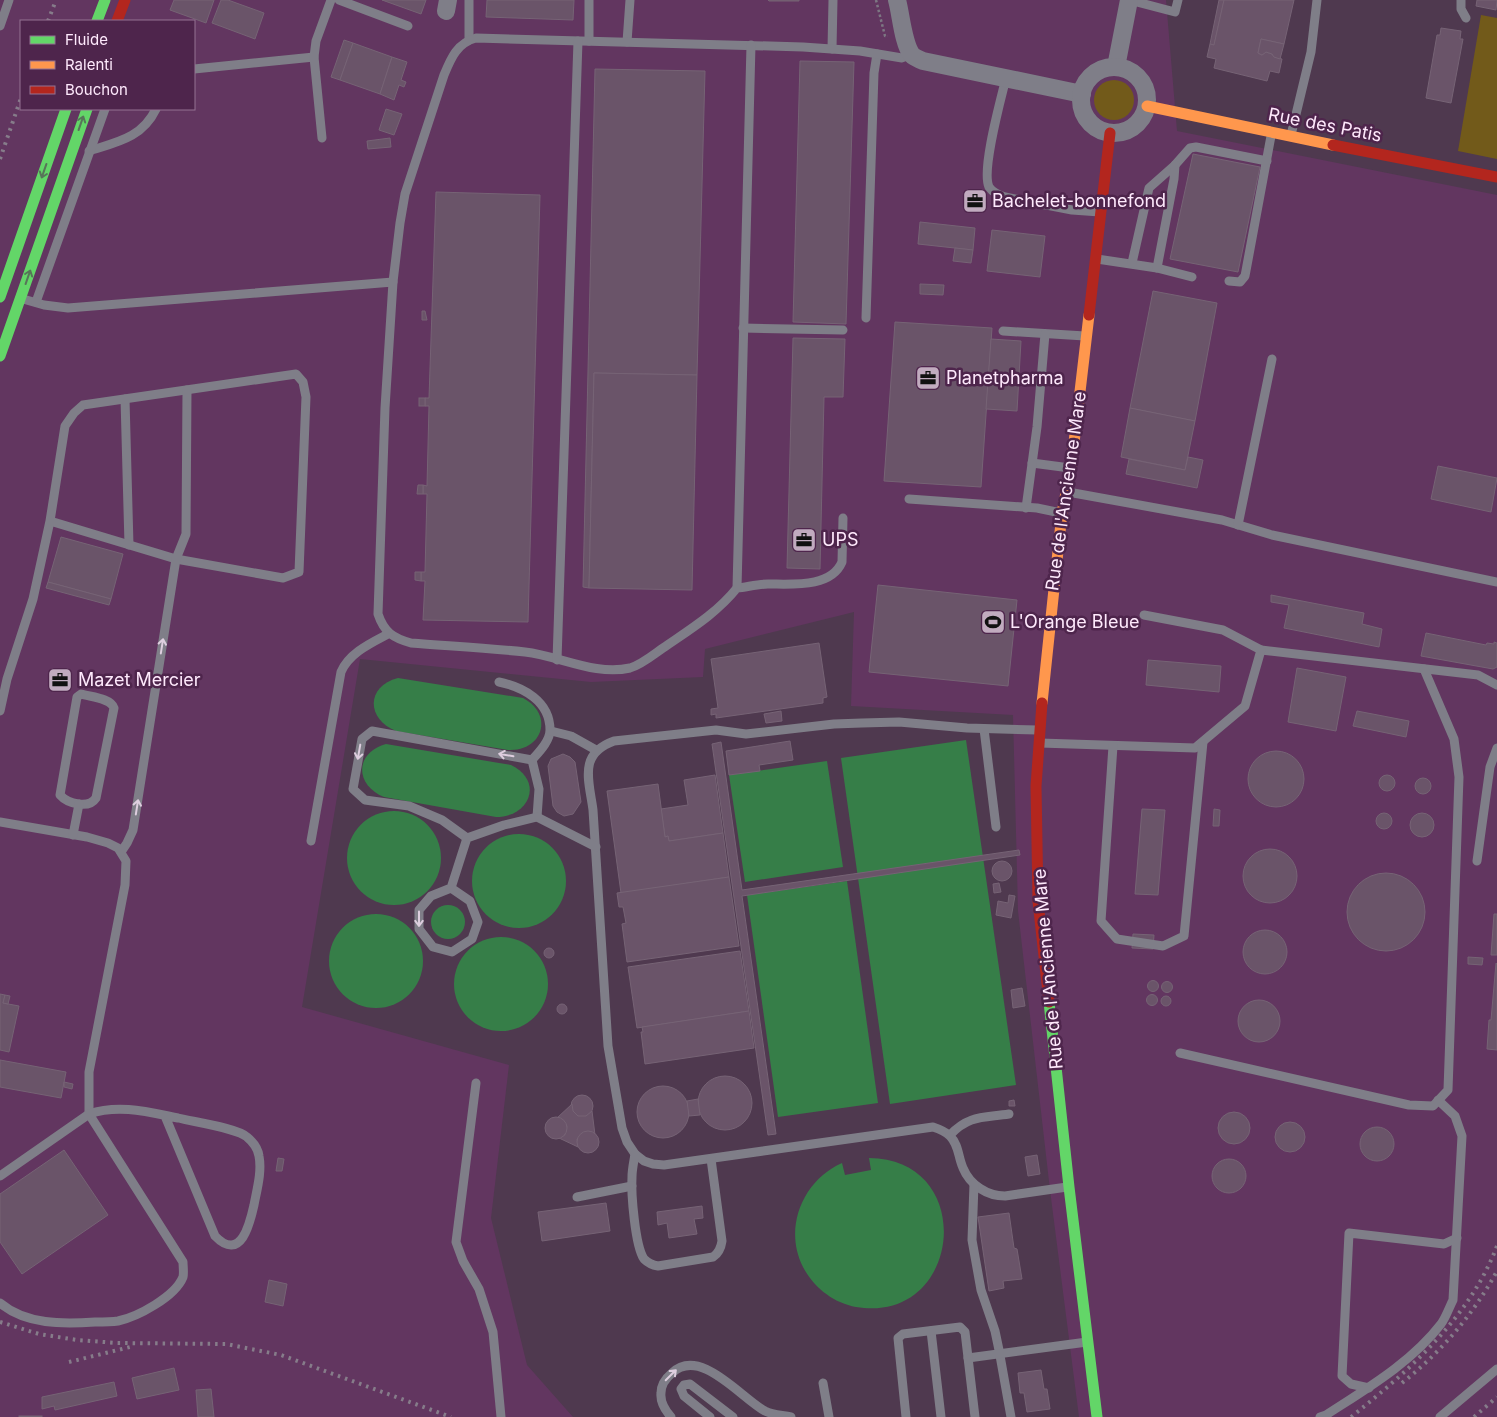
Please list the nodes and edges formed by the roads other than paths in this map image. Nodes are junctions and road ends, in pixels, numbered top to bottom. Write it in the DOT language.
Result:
graph roads {
  1 [pos="9,0"];
  2 [pos="105,0"];
  3 [pos="331,0"];
  4 [pos="339,0"];
  5 [pos="470,0"];
  6 [pos="589,0"];
  7 [pos="630,0"];
  8 [pos="833,0"];
  9 [pos="898,0"];
  10 [pos="1129,0"];
  11 [pos="1178,0"];
  12 [pos="1317,0"];
  13 [pos="1461,0"];
  14 [pos="1466,18"];
  15 [pos="97,20"];
  16 [pos="0,26"];
  17 [pos="408,26"];
  18 [pos="469,40"];
  19 [pos="578,41"];
  20 [pos="589,41"];
  21 [pos="627,42"];
  22 [pos="751,45"];
  23 [pos="832,48"];
  24 [pos="877,54"];
  25 [pos="911,54"];
  26 [pos="314,57"];
  27 [pos="1116,67"];
  28 [pos="195,69"];
  29 [pos="1006,78"];
  30 [pos="1082,94"];
  31 [pos="1147,106"];
  32 [pos="66,110"];
  33 [pos="87,110"];
  34 [pos="105,110"];
  35 [pos="155,110"];
  36 [pos="1110,133"];
  37 [pos="1272,133"];
  38 [pos="1290,136"];
  39 [pos="322,138"];
  40 [pos="91,151"];
  41 [pos="70,157"];
  42 [pos="1267,161"];
  43 [pos="1175,165"];
  44 [pos="1497,177"];
  45 [pos="1100,212"];
  46 [pos="1094,258"];
  47 [pos="1132,263"];
  48 [pos="1157,268"];
  49 [pos="1192,277"];
  50 [pos="1229,281"];
  51 [pos="393,282"];
  52 [pos="0,297"];
  53 [pos="20,299"];
  54 [pos="36,302"];
  55 [pos="866,318"];
  56 [pos="744,328"];
  57 [pos="843,330"];
  58 [pos="1003,331"];
  59 [pos="1046,334"];
  60 [pos="1085,336"];
  61 [pos="0,356"];
  62 [pos="1272,358"];
  63 [pos="187,390"];
  64 [pos="125,399"];
  65 [pos="1032,463"];
  66 [pos="1070,468"];
  67 [pos="1067,492"];
  68 [pos="909,499"];
  69 [pos="1026,508"];
  70 [pos="1062,513"];
  71 [pos="843,518"];
  72 [pos="50,521"];
  73 [pos="1238,525"];
  74 [pos="129,545"];
  75 [pos="176,559"];
  76 [pos="1497,582"];
  77 [pos="736,588"];
  78 [pos="1144,615"];
  79 [pos="388,634"];
  80 [pos="1261,650"];
  81 [pos="558,660"];
  82 [pos="1424,668"];
  83 [pos="499,682"];
  84 [pos="1497,685"];
  85 [pos="0,711"];
  86 [pos="984,729"];
  87 [pos="1040,730"];
  88 [pos="551,731"];
  89 [pos="1203,742"];
  90 [pos="1040,743"];
  91 [pos="1113,746"];
  92 [pos="1497,748"];
  93 [pos="596,750"];
  94 [pos="532,760"];
  95 [pos="79,804"];
  96 [pos="537,817"];
  97 [pos="0,822"];
  98 [pos="996,827"];
  99 [pos="73,835"];
  100 [pos="467,838"];
  101 [pos="311,841"];
  102 [pos="596,847"];
  103 [pos="121,852"];
  104 [pos="1477,861"];
  105 [pos="451,888"];
  106 [pos="1180,1053"];
  107 [pos="476,1084"];
  108 [pos="1438,1100"];
  109 [pos="88,1114"];
  110 [pos="1009,1114"];
  111 [pos="165,1116"];
  112 [pos="950,1135"];
  113 [pos="636,1154"];
  114 [pos="711,1159"];
  115 [pos="0,1176"];
  116 [pos="974,1184"];
  117 [pos="632,1186"];
  118 [pos="1070,1186"];
  119 [pos="577,1197"];
  120 [pos="1457,1238"];
  121 [pos="0,1303"];
  122 [pos="931,1331"];
  123 [pos="1088,1342"];
  124 [pos="1000,1354"];
  125 [pos="968,1358"];
  126 [pos="1497,1369"];
  127 [pos="823,1383"];
  128 [pos="1368,1388"];
  129 [pos="501,1417"];
  130 [pos="671,1417"];
  131 [pos="710,1417"];
  132 [pos="733,1417"];
  133 [pos="791,1417"];
  134 [pos="829,1417"];
  135 [pos="906,1417"];
  136 [pos="941,1417"];
  137 [pos="975,1417"];
  138 [pos="1011,1417"];
  139 [pos="1097,1417"];
  140 [pos="1320,1417"];
  141 [pos="1440,1417"];
  1 -- 16 [label="lane"];
  2 -- 15 [label="street"];
  3 -- 26 [label="lane"];
  4 -- 17 [label="lane"];
  5 -- 18 [label="lane"];
  6 -- 20 [label="lane"];
  7 -- 21 [label="lane"];
  8 -- 23 [label="lane"];
  9 -- 25 [label="street"];
  10 -- 11 [label="lane"];
  10 -- 27 [label="street"];
  12 -- 38 [label="lane"];
  13 -- 14 [label="lane"];
  18 -- 19 [label="lane"];
  18 -- 51 [label="lane"];
  19 -- 20 [label="lane"];
  19 -- 81 [label="lane"];
  20 -- 21 [label="lane"];
  21 -- 22 [label="lane"];
  22 -- 23 [label="lane"];
  22 -- 56 [label="lane"];
  23 -- 24 [label="lane"];
  24 -- 25 [label="lane"];
  24 -- 55 [label="lane"];
  25 -- 29 [label="street"];
  26 -- 28 [label="lane"];
  26 -- 39 [label="lane"];
  27 -- 30 [label="street"];
  27 -- 31 [label="street"];
  29 -- 30 [label="street"];
  29 -- 45 [label="lane"];
  30 -- 36 [label="street"];
  31 -- 36 [label="street"];
  31 -- 37 [label="street, Rue des Patis"];
  32 -- 52 [label="street, one-way"];
  41 -- 33 [label="street, one-way"];
  34 -- 40 [label="lane"];
  35 -- 40 [label="lane"];
  36 -- 45 [label="street, Rue de l'Ancienne Mare"];
  37 -- 38 [label="street, Rue des Patis"];
  37 -- 42 [label="lane"];
  38 -- 44 [label="street, Rue des Patis"];
  40 -- 41 [label="lane"];
  40 -- 54 [label="lane"];
  53 -- 41 [label="street, one-way"];
  42 -- 43 [label="lane"];
  42 -- 50 [label="lane"];
  43 -- 47 [label="lane"];
  43 -- 48 [label="lane"];
  45 -- 46 [label="street, Rue de l'Ancienne Mare"];
  46 -- 47 [label="lane"];
  46 -- 60 [label="street, Rue de l'Ancienne Mare"];
  47 -- 48 [label="lane"];
  48 -- 49 [label="lane"];
  51 -- 54 [label="lane"];
  51 -- 79 [label="lane"];
  53 -- 54 [label="lane"];
  53 -- 61 [label="street"];
  56 -- 57 [label="lane"];
  56 -- 77 [label="lane"];
  58 -- 59 [label="lane"];
  59 -- 60 [label="lane"];
  59 -- 65 [label="lane"];
  60 -- 66 [label="street, Rue de l'Ancienne Mare"];
  62 -- 73 [label="lane"];
  63 -- 64 [label="lane"];
  63 -- 75 [label="lane"];
  63 -- 75 [label="lane"];
  64 -- 72 [label="lane"];
  64 -- 74 [label="lane"];
  65 -- 66 [label="lane"];
  65 -- 69 [label="lane"];
  66 -- 67 [label="street, Rue de l'Ancienne Mare"];
  67 -- 70 [label="street, Rue de l'Ancienne Mare"];
  67 -- 73 [label="lane"];
  68 -- 69 [label="lane"];
  69 -- 70 [label="lane"];
  70 -- 87 [label="street, Rue de l'Ancienne Mare"];
  71 -- 77 [label="lane"];
  72 -- 74 [label="lane"];
  72 -- 85 [label="lane"];
  73 -- 76 [label="lane"];
  74 -- 75 [label="lane"];
  103 -- 75 [label="lane, one-way"];
  77 -- 81 [label="lane"];
  78 -- 80 [label="lane"];
  79 -- 81 [label="lane"];
  79 -- 101 [label="lane"];
  80 -- 82 [label="lane"];
  80 -- 89 [label="lane"];
  82 -- 84 [label="lane"];
  82 -- 108 [label="lane"];
  83 -- 88 [label="lane"];
  86 -- 87 [label="lane"];
  86 -- 93 [label="lane"];
  86 -- 98 [label="lane"];
  87 -- 90 [label="street, Rue de l'Ancienne Mare"];
  88 -- 93 [label="lane"];
  88 -- 94 [label="lane"];
  89 -- 91 [label="lane"];
  89 -- 91 [label="lane"];
  90 -- 91 [label="lane"];
  90 -- 118 [label="street, Rue de l'Ancienne Mare"];
  92 -- 104 [label="lane"];
  93 -- 102 [label="lane"];
  94 -- 96 [label="lane"];
  94 -- 100 [label="lane, one-way"];
  95 -- 95 [label="lane"];
  95 -- 99 [label="lane"];
  96 -- 100 [label="lane"];
  96 -- 102 [label="lane"];
  97 -- 99 [label="lane"];
  99 -- 103 [label="lane"];
  100 -- 105 [label="lane"];
  102 -- 113 [label="lane"];
  103 -- 109 [label="lane"];
  105 -- 105 [label="lane, one-way"];
  106 -- 108 [label="lane"];
  107 -- 129 [label="lane"];
  108 -- 120 [label="lane"];
  109 -- 111 [label="lane"];
  109 -- 115 [label="lane"];
  109 -- 121 [label="lane"];
  110 -- 112 [label="lane"];
  111 -- 111 [label="lane"];
  112 -- 114 [label="lane"];
  112 -- 116 [label="lane"];
  113 -- 114 [label="lane"];
  113 -- 117 [label="lane"];
  114 -- 117 [label="lane"];
  116 -- 118 [label="lane"];
  116 -- 124 [label="lane"];
  117 -- 119 [label="lane"];
  118 -- 123 [label="street, Rue de l'Ancienne Mare"];
  120 -- 128 [label="lane"];
  120 -- 128 [label="lane"];
  122 -- 125 [label="lane"];
  122 -- 135 [label="lane"];
  122 -- 136 [label="lane"];
  123 -- 124 [label="lane"];
  123 -- 139 [label="street, Rue de l'Ancienne Mare"];
  124 -- 125 [label="lane"];
  124 -- 138 [label="lane"];
  125 -- 137 [label="lane"];
  126 -- 141 [label="lane"];
  127 -- 134 [label="lane"];
  128 -- 140 [label="lane"];
  130 -- 133 [label="lane, one-way"];
  131 -- 132 [label="lane"];
}
